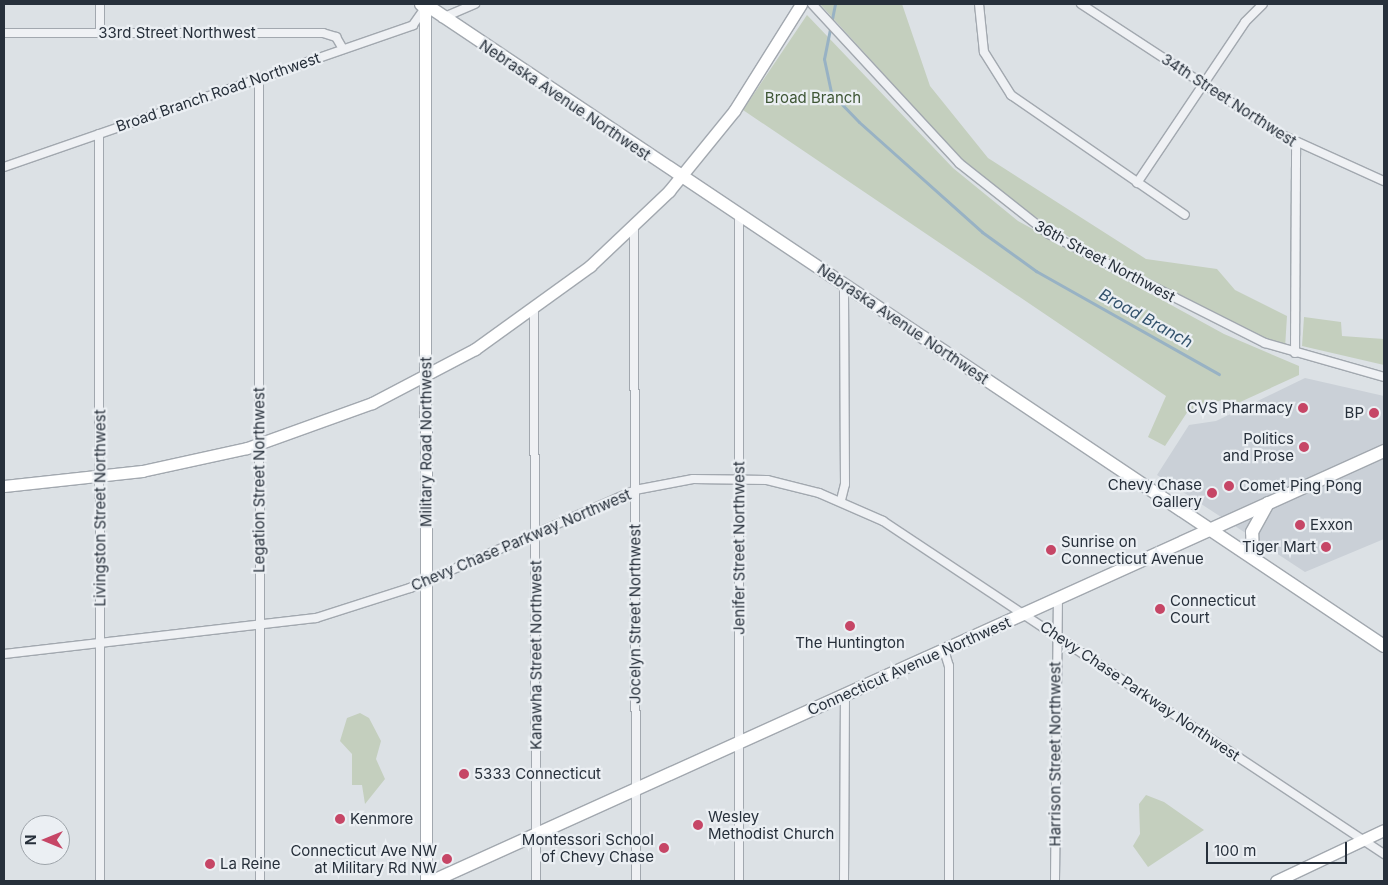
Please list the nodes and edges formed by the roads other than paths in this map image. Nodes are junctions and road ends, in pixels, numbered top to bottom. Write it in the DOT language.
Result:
graph roads {
  1 [pos="100,4"];
  2 [pos="475,4"];
  3 [pos="802,4"];
  4 [pos="812,4"];
  5 [pos="979,4"];
  6 [pos="1081,4"];
  7 [pos="423,5"];
  8 [pos="1257,5"];
  9 [pos="442,18"];
  10 [pos="4,33"];
  11 [pos="100,33"];
  12 [pos="343,48"];
  13 [pos="259,78"];
  14 [pos="1203,84"];
  15 [pos="99,134"];
  16 [pos="1296,143"];
  17 [pos="4,167"];
  18 [pos="681,178"];
  19 [pos="1384,181"];
  20 [pos="1137,183"];
  21 [pos="739,215"];
  22 [pos="1184,215"];
  23 [pos="634,228"];
  24 [pos="844,285"];
  25 [pos="534,310"];
  26 [pos="1295,353"];
  27 [pos="426,377"];
  28 [pos="1384,377"];
  29 [pos="259,444"];
  30 [pos="1384,451"];
  31 [pos="100,476"];
  32 [pos="739,477"];
  33 [pos="4,486"];
  34 [pos="635,490"];
  35 [pos="841,500"];
  36 [pos="1268,503"];
  37 [pos="1210,528"];
  38 [pos="536,531"];
  39 [pos="1253,557"];
  40 [pos="427,580"];
  41 [pos="1058,598"];
  42 [pos="1023,614"];
  43 [pos="259,626"];
  44 [pos="1055,635"];
  45 [pos="99,643"];
  46 [pos="1384,646"];
  47 [pos="944,650"];
  48 [pos="4,654"];
  49 [pos="844,695"];
  50 [pos="740,742"];
  51 [pos="636,790"];
  52 [pos="1384,830"];
  53 [pos="536,835"];
  54 [pos="1363,840"];
  55 [pos="1384,854"];
  56 [pos="100,881"];
  57 [pos="260,881"];
  58 [pos="426,881"];
  59 [pos="433,881"];
  60 [pos="536,881"];
  61 [pos="636,881"];
  62 [pos="740,881"];
  63 [pos="844,881"];
  64 [pos="949,881"];
  65 [pos="1055,881"];
  66 [pos="1276,881"];
  1 -- 11 [label="street"];
  2 -- 9 [label="street"];
  3 -- 18 [label="main road"];
  4 -- 26 [label="street, 36th Street Northwest"];
  5 -- 20 [label="street"];
  6 -- 14 [label="street, 34th Street Northwest"];
  7 -- 9 [label="main road, Nebraska Avenue Northwest"];
  7 -- 12 [label="street, Broad Branch Road Northwest"];
  7 -- 27 [label="main road, Military Road Northwest"];
  8 -- 14 [label="street"];
  9 -- 18 [label="main road, Nebraska Avenue Northwest"];
  10 -- 11 [label="street, 33rd Street Northwest"];
  11 -- 12 [label="street, 33rd Street Northwest"];
  12 -- 13 [label="street, Broad Branch Road Northwest"];
  13 -- 15 [label="street, Broad Branch Road Northwest"];
  13 -- 29 [label="street, Legation Street Northwest"];
  14 -- 16 [label="street, 34th Street Northwest"];
  14 -- 20 [label="street"];
  15 -- 17 [label="street, Broad Branch Road Northwest"];
  15 -- 31 [label="street, Livingston Street Northwest"];
  16 -- 19 [label="street, 34th Street Northwest"];
  16 -- 26 [label="street"];
  18 -- 21 [label="main road, Nebraska Avenue Northwest"];
  18 -- 23 [label="main road"];
  20 -- 22 [label="street"];
  21 -- 24 [label="main road, Nebraska Avenue Northwest"];
  21 -- 32 [label="street, Jenifer Street Northwest"];
  23 -- 25 [label="main road"];
  23 -- 34 [label="street, Jocelyn Street Northwest"];
  24 -- 35 [label="street"];
  24 -- 37 [label="main road, Nebraska Avenue Northwest"];
  25 -- 27 [label="main road"];
  25 -- 38 [label="street, Kanawha Street Northwest"];
  26 -- 28 [label="street, 36th Street Northwest"];
  27 -- 29 [label="main road"];
  27 -- 40 [label="main road, Military Road Northwest"];
  29 -- 31 [label="main road"];
  29 -- 43 [label="street, Legation Street Northwest"];
  30 -- 36 [label="main road, Connecticut Avenue Northwest"];
  31 -- 33 [label="main road"];
  31 -- 45 [label="street, Livingston Street Northwest"];
  32 -- 34 [label="street, Chevy Chase Parkway Northwest"];
  32 -- 35 [label="street, Chevy Chase Parkway Northwest"];
  32 -- 50 [label="street, Jenifer Street Northwest"];
  34 -- 38 [label="street, Chevy Chase Parkway Northwest"];
  34 -- 51 [label="street, Jocelyn Street Northwest"];
  35 -- 42 [label="street, Chevy Chase Parkway Northwest"];
  36 -- 37 [label="main road, Connecticut Avenue Northwest"];
  36 -- 39 [label="main road"];
  37 -- 39 [label="main road, Nebraska Avenue Northwest"];
  37 -- 41 [label="main road, Connecticut Avenue Northwest"];
  38 -- 40 [label="street, Chevy Chase Parkway Northwest"];
  38 -- 53 [label="street, Kanawha Street Northwest"];
  39 -- 46 [label="main road, Nebraska Avenue Northwest"];
  40 -- 43 [label="street, Chevy Chase Parkway Northwest"];
  40 -- 58 [label="main road, Military Road Northwest"];
  41 -- 42 [label="main road, Connecticut Avenue Northwest"];
  41 -- 44 [label="street, Harrison Street Northwest"];
  42 -- 44 [label="street, Chevy Chase Parkway Northwest"];
  42 -- 47 [label="main road, Connecticut Avenue Northwest"];
  43 -- 45 [label="street, Chevy Chase Parkway Northwest"];
  43 -- 57 [label="street, Legation Street Northwest"];
  44 -- 54 [label="street, Chevy Chase Parkway Northwest"];
  44 -- 65 [label="street, Harrison Street Northwest"];
  45 -- 48 [label="street, Chevy Chase Parkway Northwest"];
  45 -- 56 [label="street, Livingston Street Northwest"];
  47 -- 49 [label="main road, Connecticut Avenue Northwest"];
  47 -- 64 [label="street"];
  49 -- 50 [label="main road, Connecticut Avenue Northwest"];
  49 -- 63 [label="street"];
  50 -- 51 [label="main road, Connecticut Avenue Northwest"];
  50 -- 62 [label="street, Jenifer Street Northwest"];
  51 -- 53 [label="main road, Connecticut Avenue Northwest"];
  51 -- 61 [label="street, Jocelyn Street Northwest"];
  52 -- 54 [label="main road"];
  53 -- 59 [label="main road, Connecticut Avenue Northwest"];
  53 -- 60 [label="street, Kanawha Street Northwest"];
  54 -- 55 [label="street, Chevy Chase Parkway Northwest"];
  54 -- 66 [label="main road"];
}
